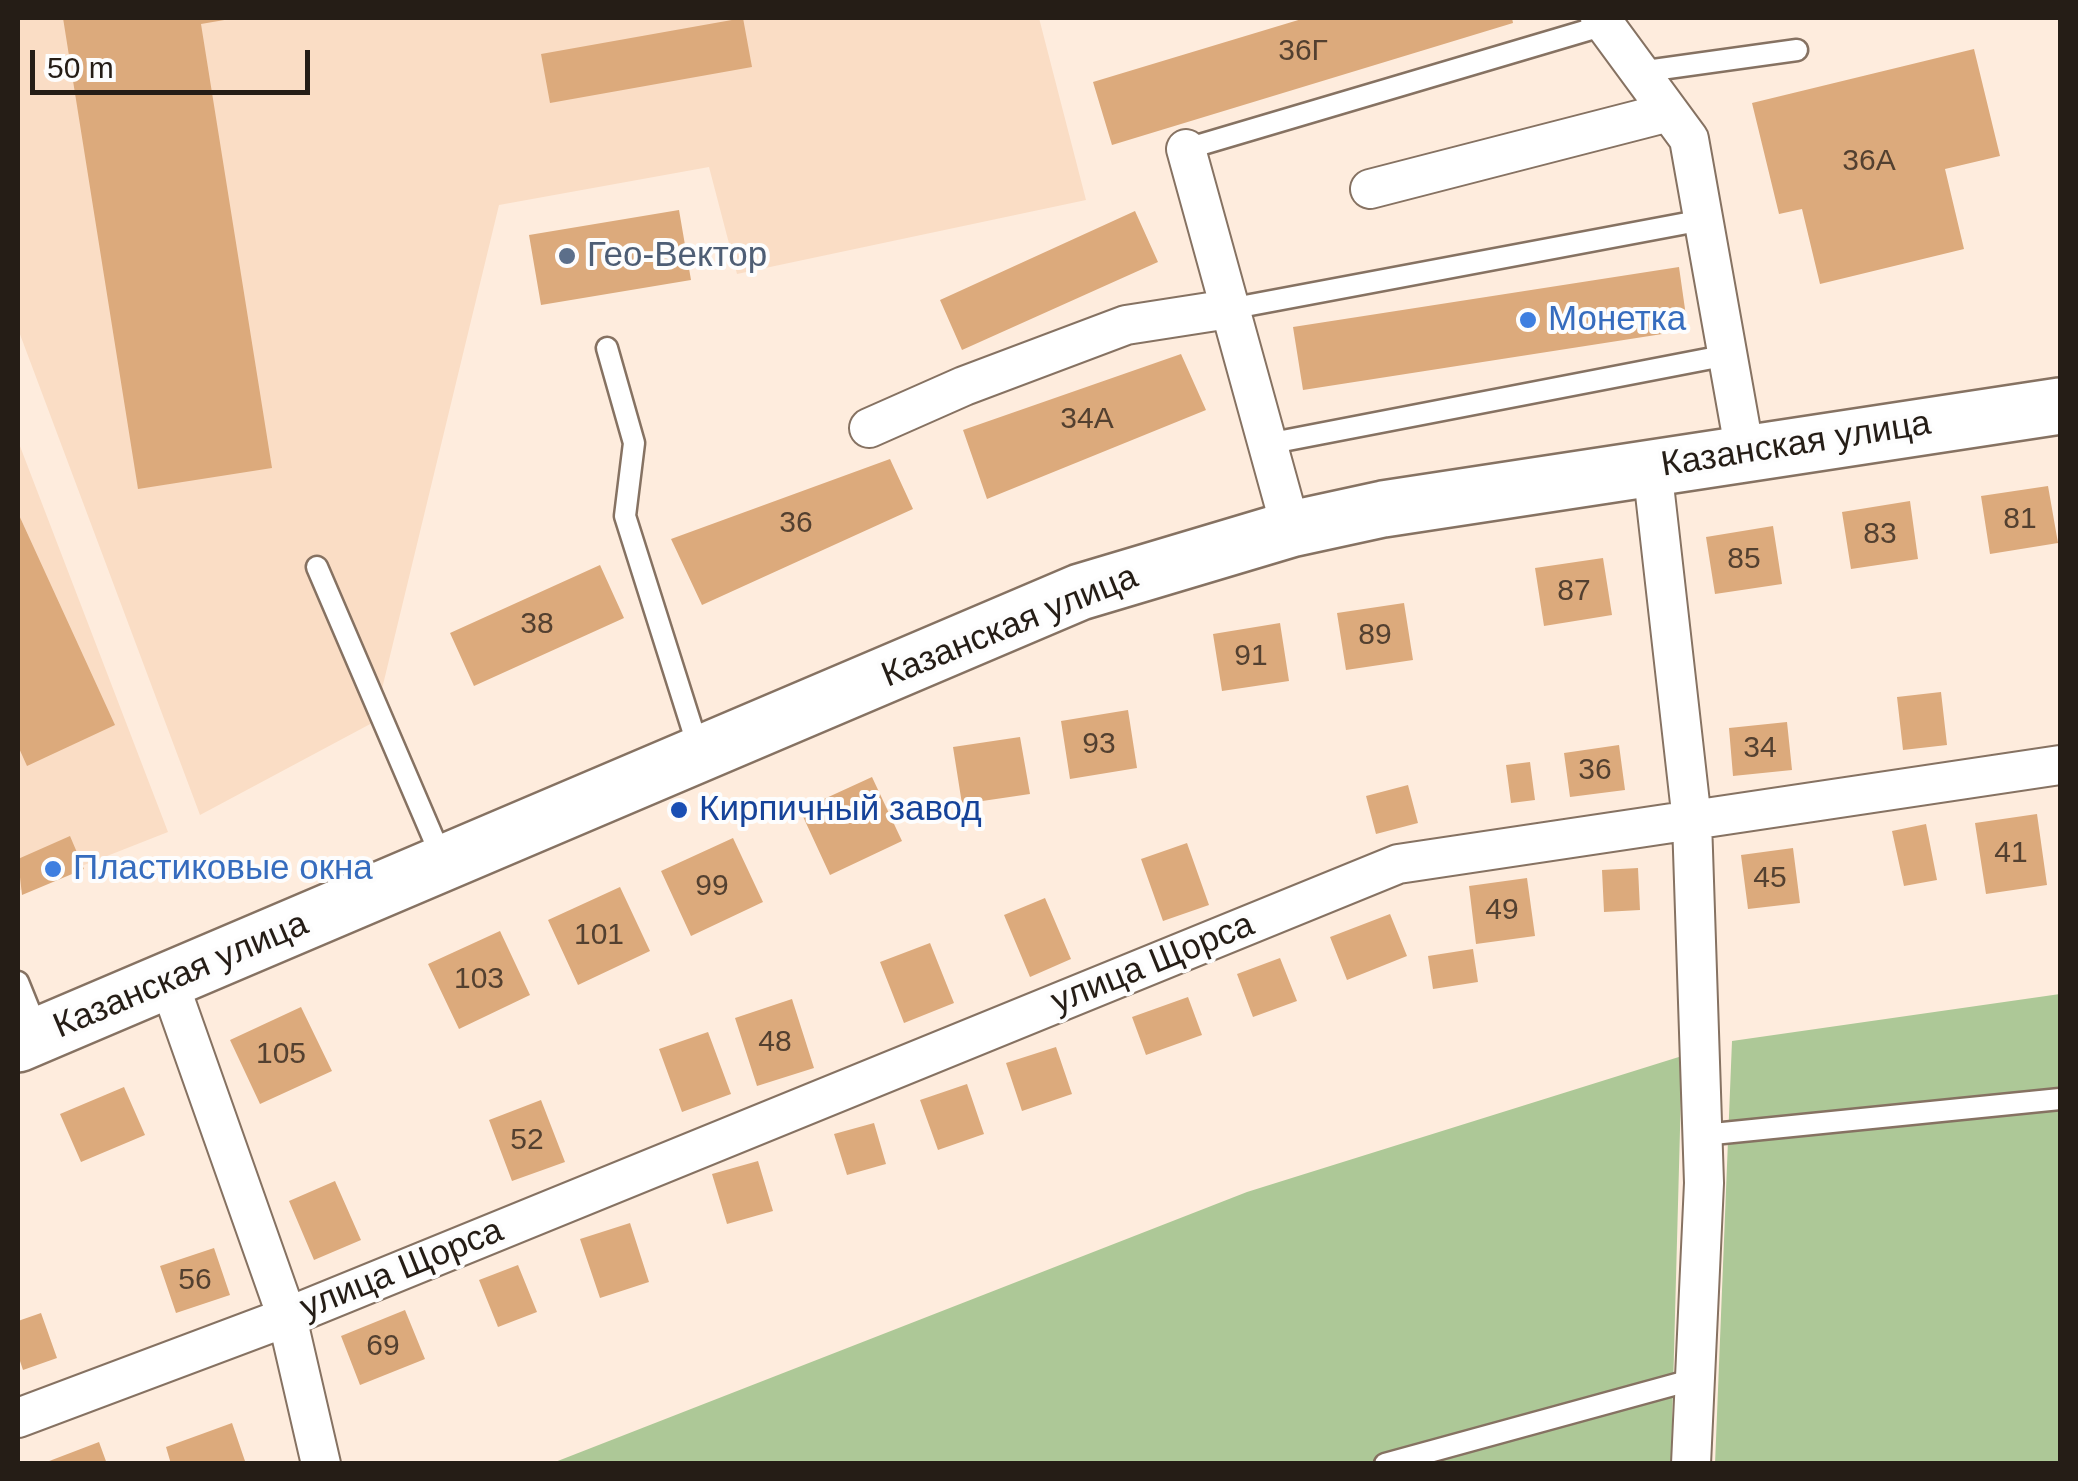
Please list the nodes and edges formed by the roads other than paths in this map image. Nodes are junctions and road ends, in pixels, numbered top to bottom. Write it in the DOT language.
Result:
graph roads {
  1 [pos="1602,21"];
  2 [pos="1797,50"];
  3 [pos="1639,72"];
  4 [pos="1669,112"];
  5 [pos="1186,149"];
  6 [pos="1370,188"];
  7 [pos="1703,220"];
  8 [pos="1230,309"];
  9 [pos="607,348"];
  10 [pos="1728,355"];
  11 [pos="2060,406"];
  12 [pos="869,428"];
  13 [pos="1267,444"];
  14 [pos="1745,454"];
  15 [pos="1652,467"];
  16 [pos="1291,529"];
  17 [pos="317,567"];
  18 [pos="701,755"];
  19 [pos="2060,765"];
  20 [pos="1692,821"];
  21 [pos="444,864"];
  22 [pos="18,982"];
  23 [pos="169,983"];
  24 [pos="29,1040"];
  25 [pos="2060,1100"];
  26 [pos="1702,1135"];
  27 [pos="287,1317"];
  28 [pos="1695,1380"];
  29 [pos="18,1418"];
  30 [pos="321,1464"];
  31 [pos="1385,1464"];
  32 [pos="1691,1464"];
  1 -- 3 [label="street"];
  1 -- 5 [label="lane"];
  2 -- 3 [label="lane"];
  3 -- 4 [label="street"];
  4 -- 6 [label="street"];
  4 -- 7 [label="street"];
  5 -- 8 [label="street"];
  7 -- 8 [label="lane"];
  7 -- 10 [label="street"];
  8 -- 12 [label="street"];
  8 -- 13 [label="street"];
  9 -- 18 [label="lane"];
  10 -- 13 [label="lane"];
  10 -- 14 [label="street"];
  11 -- 14 [label="main road, Казанская улица"];
  13 -- 16 [label="street"];
  14 -- 15 [label="main road, Казанская улица"];
  15 -- 16 [label="main road, Казанская улица"];
  15 -- 20 [label="street"];
  16 -- 18 [label="main road, Казанская улица"];
  17 -- 21 [label="lane"];
  18 -- 21 [label="main road, Казанская улица"];
  19 -- 20 [label="street, улица Щорса"];
  20 -- 26 [label="street"];
  20 -- 27 [label="street, улица Щорса"];
  21 -- 23 [label="main road, Казанская улица"];
  22 -- 24 [label="lane"];
  23 -- 24 [label="main road, Казанская улица"];
  23 -- 27 [label="street"];
  25 -- 26 [label="lane"];
  26 -- 28 [label="street"];
  27 -- 29 [label="street, улица Щорса"];
  27 -- 30 [label="street"];
  28 -- 31 [label="lane"];
  28 -- 32 [label="street"];
}
